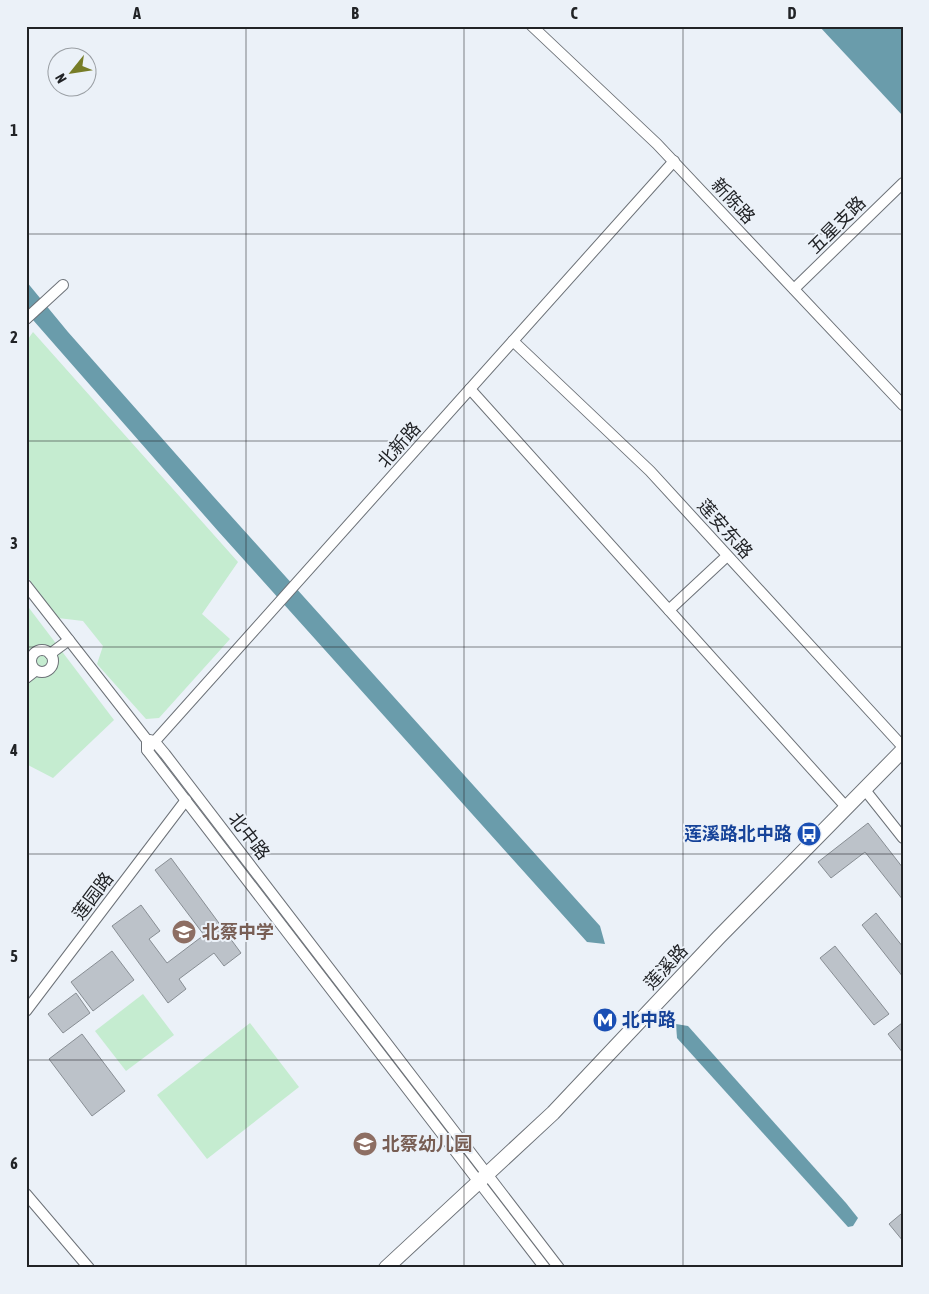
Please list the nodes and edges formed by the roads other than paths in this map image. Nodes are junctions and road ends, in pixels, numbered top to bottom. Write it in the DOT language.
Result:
graph roads {
  1 [pos="532,26"];
  2 [pos="674,161"];
  3 [pos="903,183"];
  4 [pos="63,285"];
  5 [pos="794,290"];
  6 [pos="27,318"];
  7 [pos="513,341"];
  8 [pos="470,390"];
  9 [pos="903,405"];
  10 [pos="727,556"];
  11 [pos="26,584"];
  12 [pos="669,610"];
  13 [pos="69,640"];
  14 [pos="50,654"];
  15 [pos="35,670"];
  16 [pos="26,678"];
  17 [pos="150,744"];
  18 [pos="903,749"];
  19 [pos="865,790"];
  20 [pos="186,800"];
  21 [pos="847,808"];
  22 [pos="903,838"];
  23 [pos="26,1011"];
  24 [pos="484,1178"];
  25 [pos="26,1194"];
  26 [pos="89,1268"];
  27 [pos="386,1268"];
  28 [pos="545,1268"];
  29 [pos="559,1268"];
  1 -- 2 [label="street, 新陈路"];
  2 -- 5 [label="street, 新陈路"];
  2 -- 7 [label="street, 北新路"];
  3 -- 5 [label="street, 五星支路"];
  4 -- 6 [label="street"];
  5 -- 9 [label="street, 新陈路"];
  7 -- 8 [label="street, 北新路"];
  7 -- 10 [label="street, 莲安东路"];
  8 -- 12 [label="street"];
  8 -- 17 [label="street, 北新路"];
  10 -- 12 [label="street"];
  10 -- 18 [label="street, 莲安东路"];
  11 -- 13 [label="street, 北中路"];
  12 -- 21 [label="street"];
  13 -- 14 [label="street"];
  13 -- 17 [label="street, 北中路"];
  14 -- 15 [label="street"];
  14 -- 15 [label="street"];
  15 -- 16 [label="street"];
  17 -- 20 [label="street, 北中路"];
  17 -- 24 [label="street, 北中路"];
  18 -- 19 [label="main road, 莲溪路"];
  19 -- 21 [label="main road, 莲溪路"];
  19 -- 22 [label="street"];
  20 -- 23 [label="street, 莲园路"];
  20 -- 24 [label="street, 北中路"];
  21 -- 24 [label="main road, 莲溪路"];
  24 -- 27 [label="main road, 莲溪路"];
  24 -- 28 [label="street, 北中路"];
  24 -- 29 [label="street, 北中路"];
  25 -- 26 [label="street"];
}
